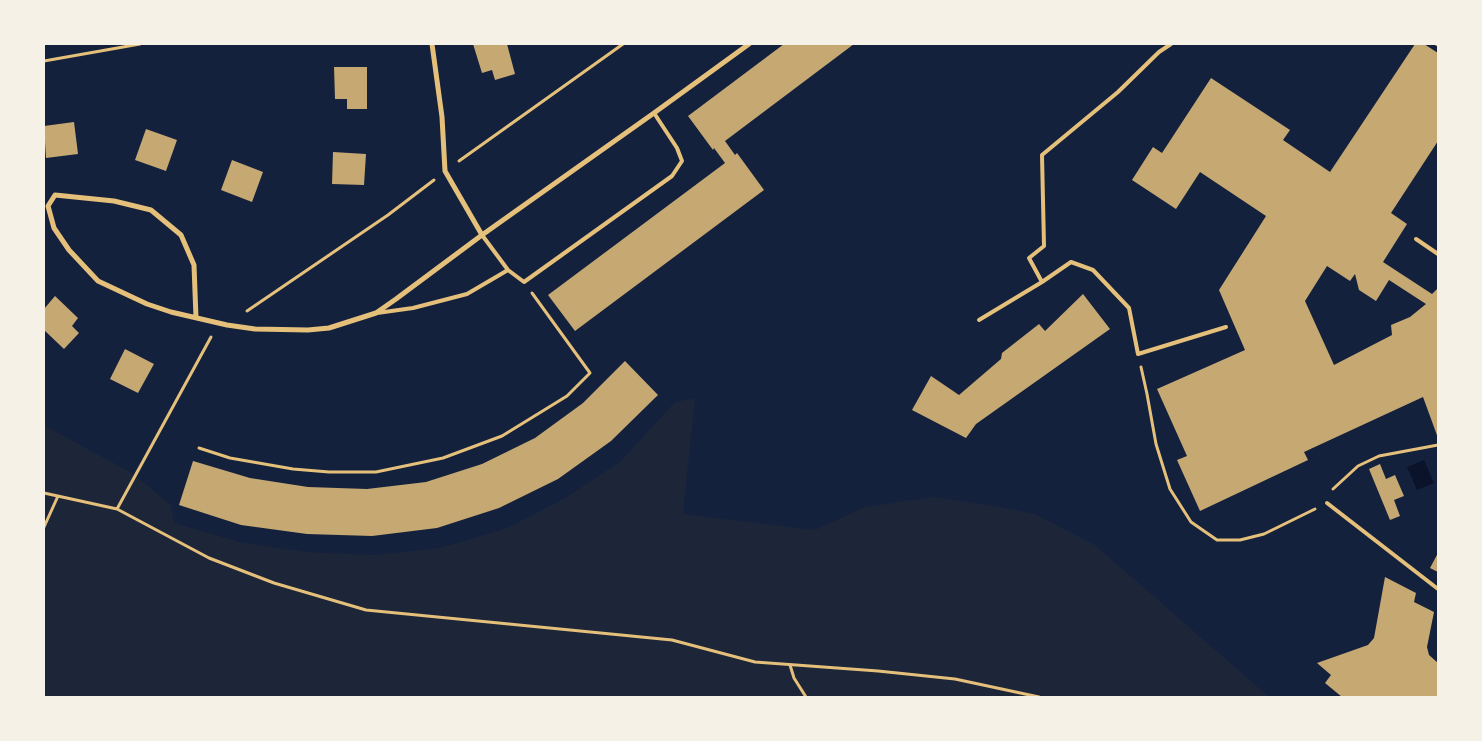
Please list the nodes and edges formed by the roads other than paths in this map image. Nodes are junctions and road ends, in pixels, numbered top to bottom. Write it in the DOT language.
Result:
graph roads {
  1 [pos="432,44"];
  2 [pos="748,44"];
  3 [pos="1171,44"];
  4 [pos="654,113"];
  5 [pos="482,235"];
  6 [pos="1416,239"];
  7 [pos="1438,254"];
  8 [pos="508,270"];
  9 [pos="1042,282"];
  10 [pos="376,313"];
  11 [pos="196,318"];
  12 [pos="979,320"];
  13 [pos="1226,327"];
  14 [pos="1327,503"];
  15 [pos="1438,589"];
  1 -- 5 [label="street"];
  2 -- 4 [label="street"];
  3 -- 9 [label="lane"];
  4 -- 5 [label="street"];
  4 -- 8 [label="lane"];
  5 -- 8 [label="lane"];
  5 -- 10 [label="street"];
  6 -- 7 [label="lane"];
  8 -- 10 [label="lane"];
  9 -- 12 [label="lane"];
  9 -- 13 [label="lane"];
  10 -- 11 [label="street"];
  11 -- 11 [label="street"];
  14 -- 15 [label="lane"];
}
